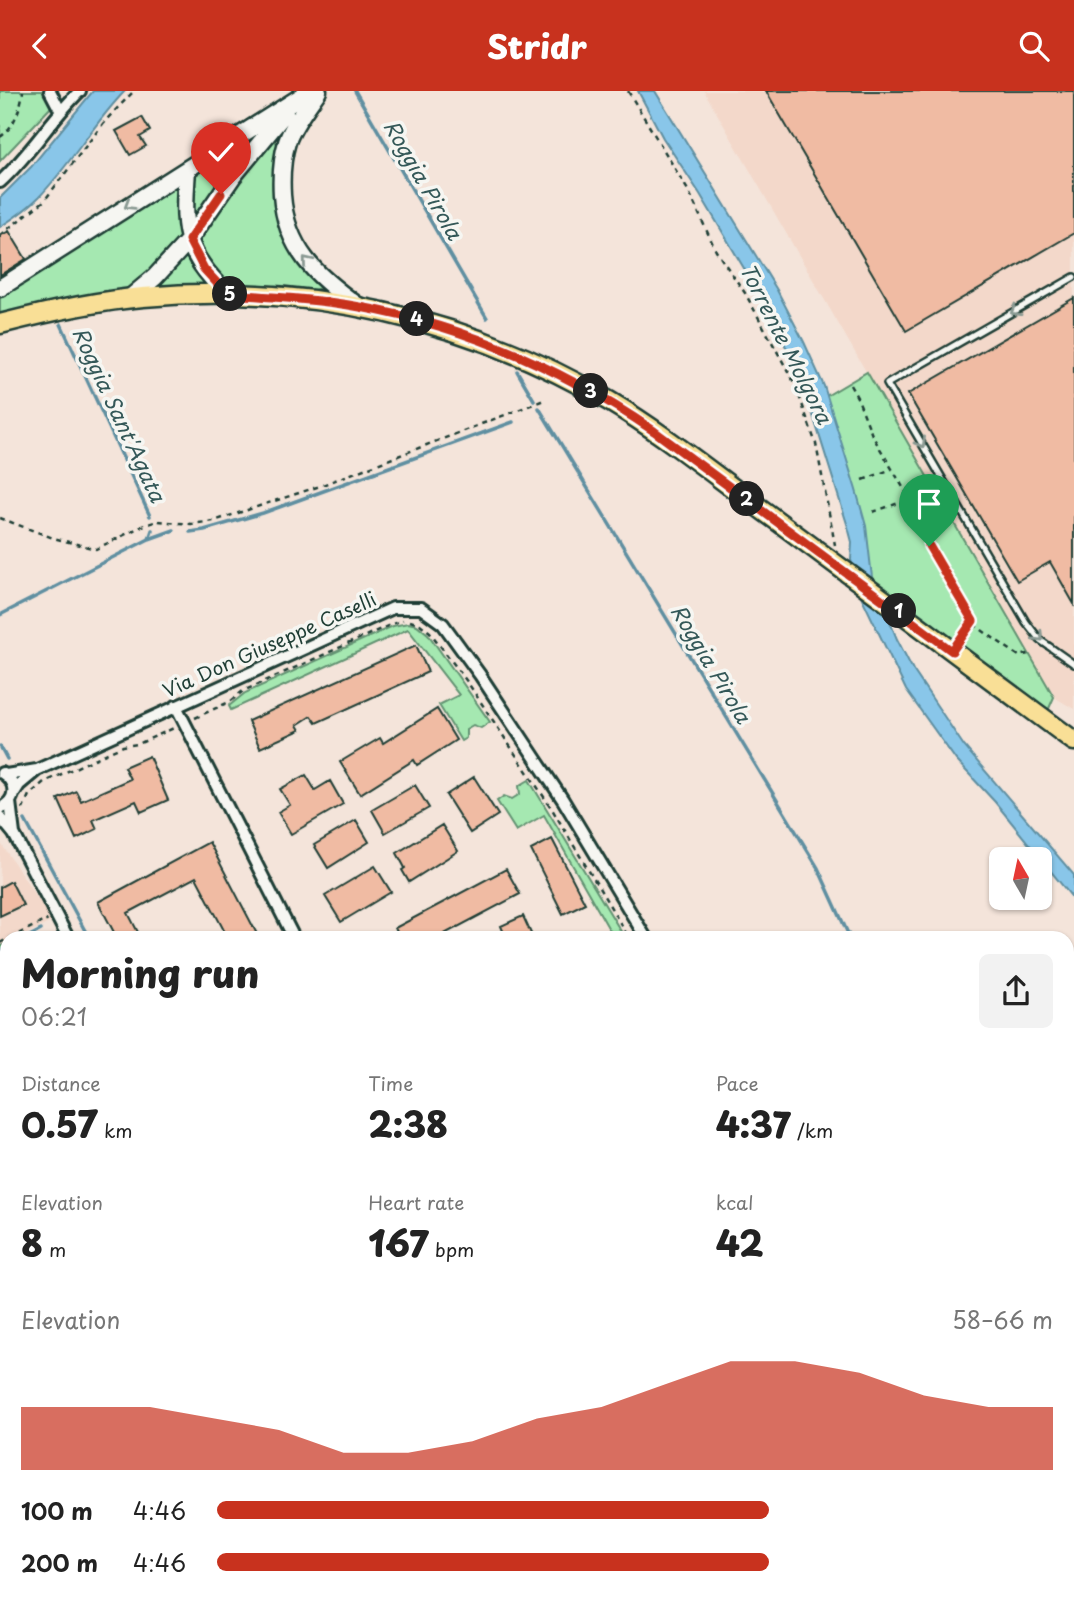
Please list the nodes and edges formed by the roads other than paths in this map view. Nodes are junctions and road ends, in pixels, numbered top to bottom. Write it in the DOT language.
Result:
graph roads {
  1 [pos="50,91"];
  2 [pos="80,91"];
  3 [pos="318,91"];
  4 [pos="305,94"];
  5 [pos="60,110"];
  6 [pos="269,123"];
  7 [pos="187,169"];
  8 [pos="0,182"];
  9 [pos="189,240"];
  10 [pos="1074,277"];
  11 [pos="0,288"];
  12 [pos="227,294"];
  13 [pos="130,299"];
  14 [pos="358,306"];
  15 [pos="0,324"];
  16 [pos="1074,664"];
  17 [pos="176,706"];
  18 [pos="1074,741"];
  19 [pos="37,770"];
  20 [pos="3,774"];
  21 [pos="8,801"];
  22 [pos="0,817"];
  23 [pos="14,834"];
  24 [pos="64,931"];
  25 [pos="290,931"];
  26 [pos="642,931"];
  1 -- 5 [label="street"];
  2 -- 5 [label="street"];
  14 -- 3 [label="street, one-way"];
  4 -- 6 [label="street"];
  5 -- 8 [label="street"];
  6 -- 7 [label="street"];
  6 -- 9 [label="street"];
  7 -- 9 [label="street"];
  7 -- 11 [label="street, one-way"];
  9 -- 12 [label="street"];
  9 -- 13 [label="street"];
  10 -- 16 [label="lane, one-way"];
  12 -- 13 [label="main road"];
  12 -- 14 [label="main road"];
  13 -- 15 [label="main road"];
  14 -- 18 [label="main road"];
  17 -- 19 [label="street, Via Don Giuseppe Caselli"];
  17 -- 25 [label="street"];
  17 -- 26 [label="street, Via Don Giuseppe Caselli"];
  19 -- 20 [label="street, Via Don Giuseppe Caselli"];
  19 -- 21 [label="street, Via Don Giuseppe Caselli"];
  20 -- 21 [label="street"];
  21 -- 23 [label="street"];
  22 -- 23 [label="street"];
  23 -- 24 [label="street"];
}
